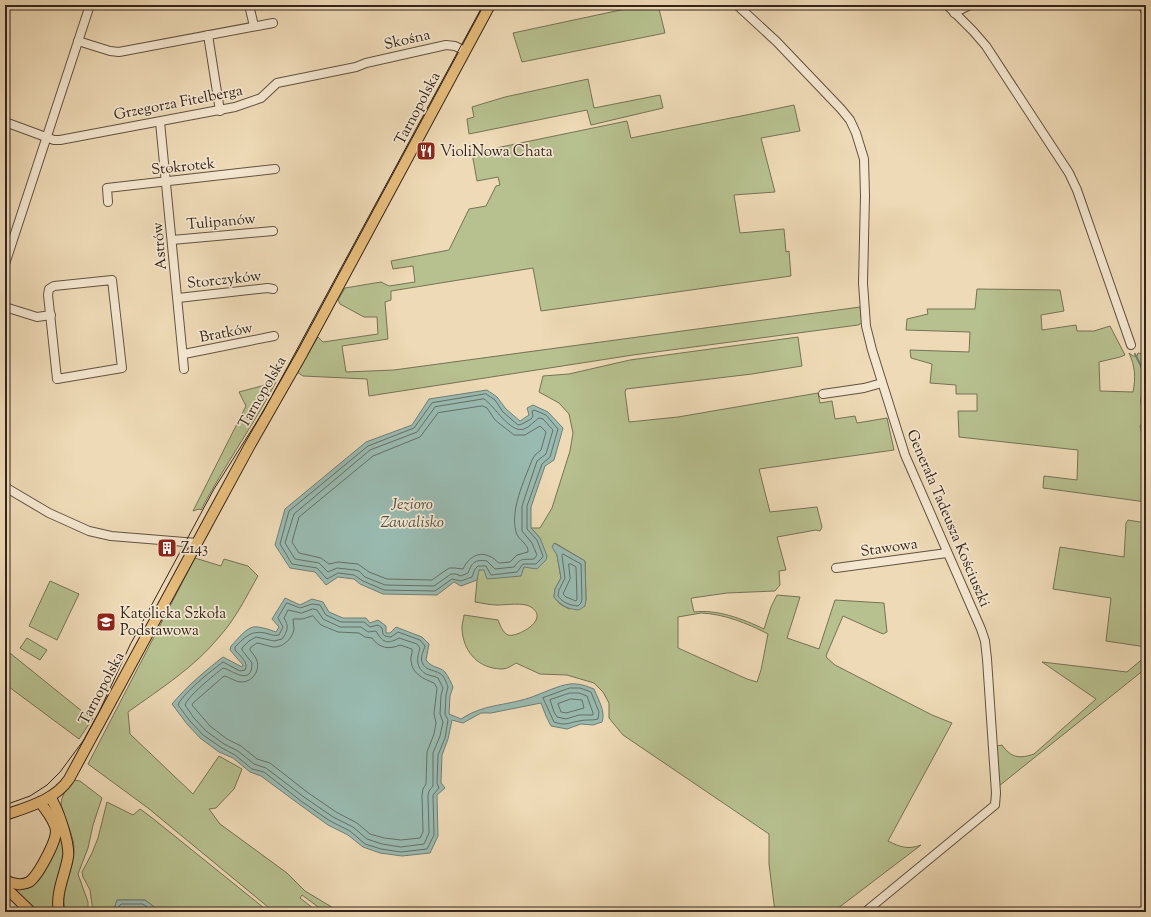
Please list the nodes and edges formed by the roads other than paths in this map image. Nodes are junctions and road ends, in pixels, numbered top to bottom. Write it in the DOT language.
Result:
graph roads {
  1 [pos="90,5"];
  2 [pos="249,5"];
  3 [pos="490,5"];
  4 [pos="737,5"];
  5 [pos="946,5"];
  6 [pos="970,5"];
  7 [pos="1142,5"];
  8 [pos="1146,12"];
  9 [pos="954,13"];
  10 [pos="273,23"];
  11 [pos="254,26"];
  12 [pos="208,35"];
  13 [pos="78,41"];
  14 [pos="465,50"];
  15 [pos="356,66"];
  16 [pos="220,111"];
  17 [pos="5,122"];
  18 [pos="160,122"];
  19 [pos="47,137"];
  20 [pos="275,169"];
  21 [pos="166,182"];
  22 [pos="108,202"];
  23 [pos="272,231"];
  24 [pos="172,240"];
  25 [pos="5,264"];
  26 [pos="273,289"];
  27 [pos="178,298"];
  28 [pos="5,307"];
  29 [pos="51,315"];
  30 [pos="274,336"];
  31 [pos="1131,345"];
  32 [pos="184,354"];
  33 [pos="184,369"];
  34 [pos="882,383"];
  35 [pos="823,394"];
  36 [pos="5,487"];
  37 [pos="197,543"];
  38 [pos="947,553"];
  39 [pos="836,568"];
  40 [pos="54,794"];
  41 [pos="40,802"];
  42 [pos="5,815"];
  43 [pos="5,880"];
  44 [pos="5,888"];
  45 [pos="5,896"];
  46 [pos="21,912"];
  47 [pos="31,912"];
  48 [pos="59,912"];
  49 [pos="865,912"];
  1 -- 13 [label="street"];
  2 -- 11 [label="street"];
  3 -- 14 [label="main road, Tarnopolska"];
  4 -- 34 [label="street, Generała Tadeusza Kościuszki"];
  5 -- 9 [label="street"];
  6 -- 9 [label="street"];
  7 -- 8 [label="street"];
  9 -- 31 [label="street"];
  10 -- 11 [label="street"];
  11 -- 12 [label="street"];
  12 -- 13 [label="street"];
  12 -- 16 [label="street"];
  13 -- 19 [label="street"];
  14 -- 15 [label="street, Skośna"];
  14 -- 37 [label="main road, Tarnopolska"];
  15 -- 16 [label="street, Grzegorza Fitelberga"];
  16 -- 18 [label="street, Grzegorza Fitelberga"];
  17 -- 19 [label="street, Grzegorza Fitelberga"];
  18 -- 19 [label="street, Grzegorza Fitelberga"];
  18 -- 21 [label="street, Astrów"];
  19 -- 25 [label="street"];
  20 -- 21 [label="street, Stokrotek"];
  21 -- 22 [label="street, Stokrotek"];
  21 -- 24 [label="street, Astrów"];
  23 -- 24 [label="street, Tulipanów"];
  24 -- 27 [label="street, Astrów"];
  26 -- 27 [label="street, Storczyków"];
  27 -- 32 [label="street, Astrów"];
  28 -- 29 [label="street"];
  29 -- 29 [label="street"];
  30 -- 32 [label="street, Bratków"];
  32 -- 33 [label="street, Astrów"];
  34 -- 35 [label="street"];
  34 -- 38 [label="street, Generała Tadeusza Kościuszki"];
  36 -- 37 [label="street"];
  37 -- 40 [label="main road, Tarnopolska"];
  38 -- 39 [label="street, Stawowa"];
  38 -- 49 [label="street, Generała Tadeusza Kościuszki"];
  40 -- 41 [label="main road"];
  40 -- 48 [label="main road"];
  41 -- 42 [label="main road"];
  41 -- 43 [label="main road"];
  44 -- 47 [label="main road"];
  45 -- 46 [label="main road"];
}
